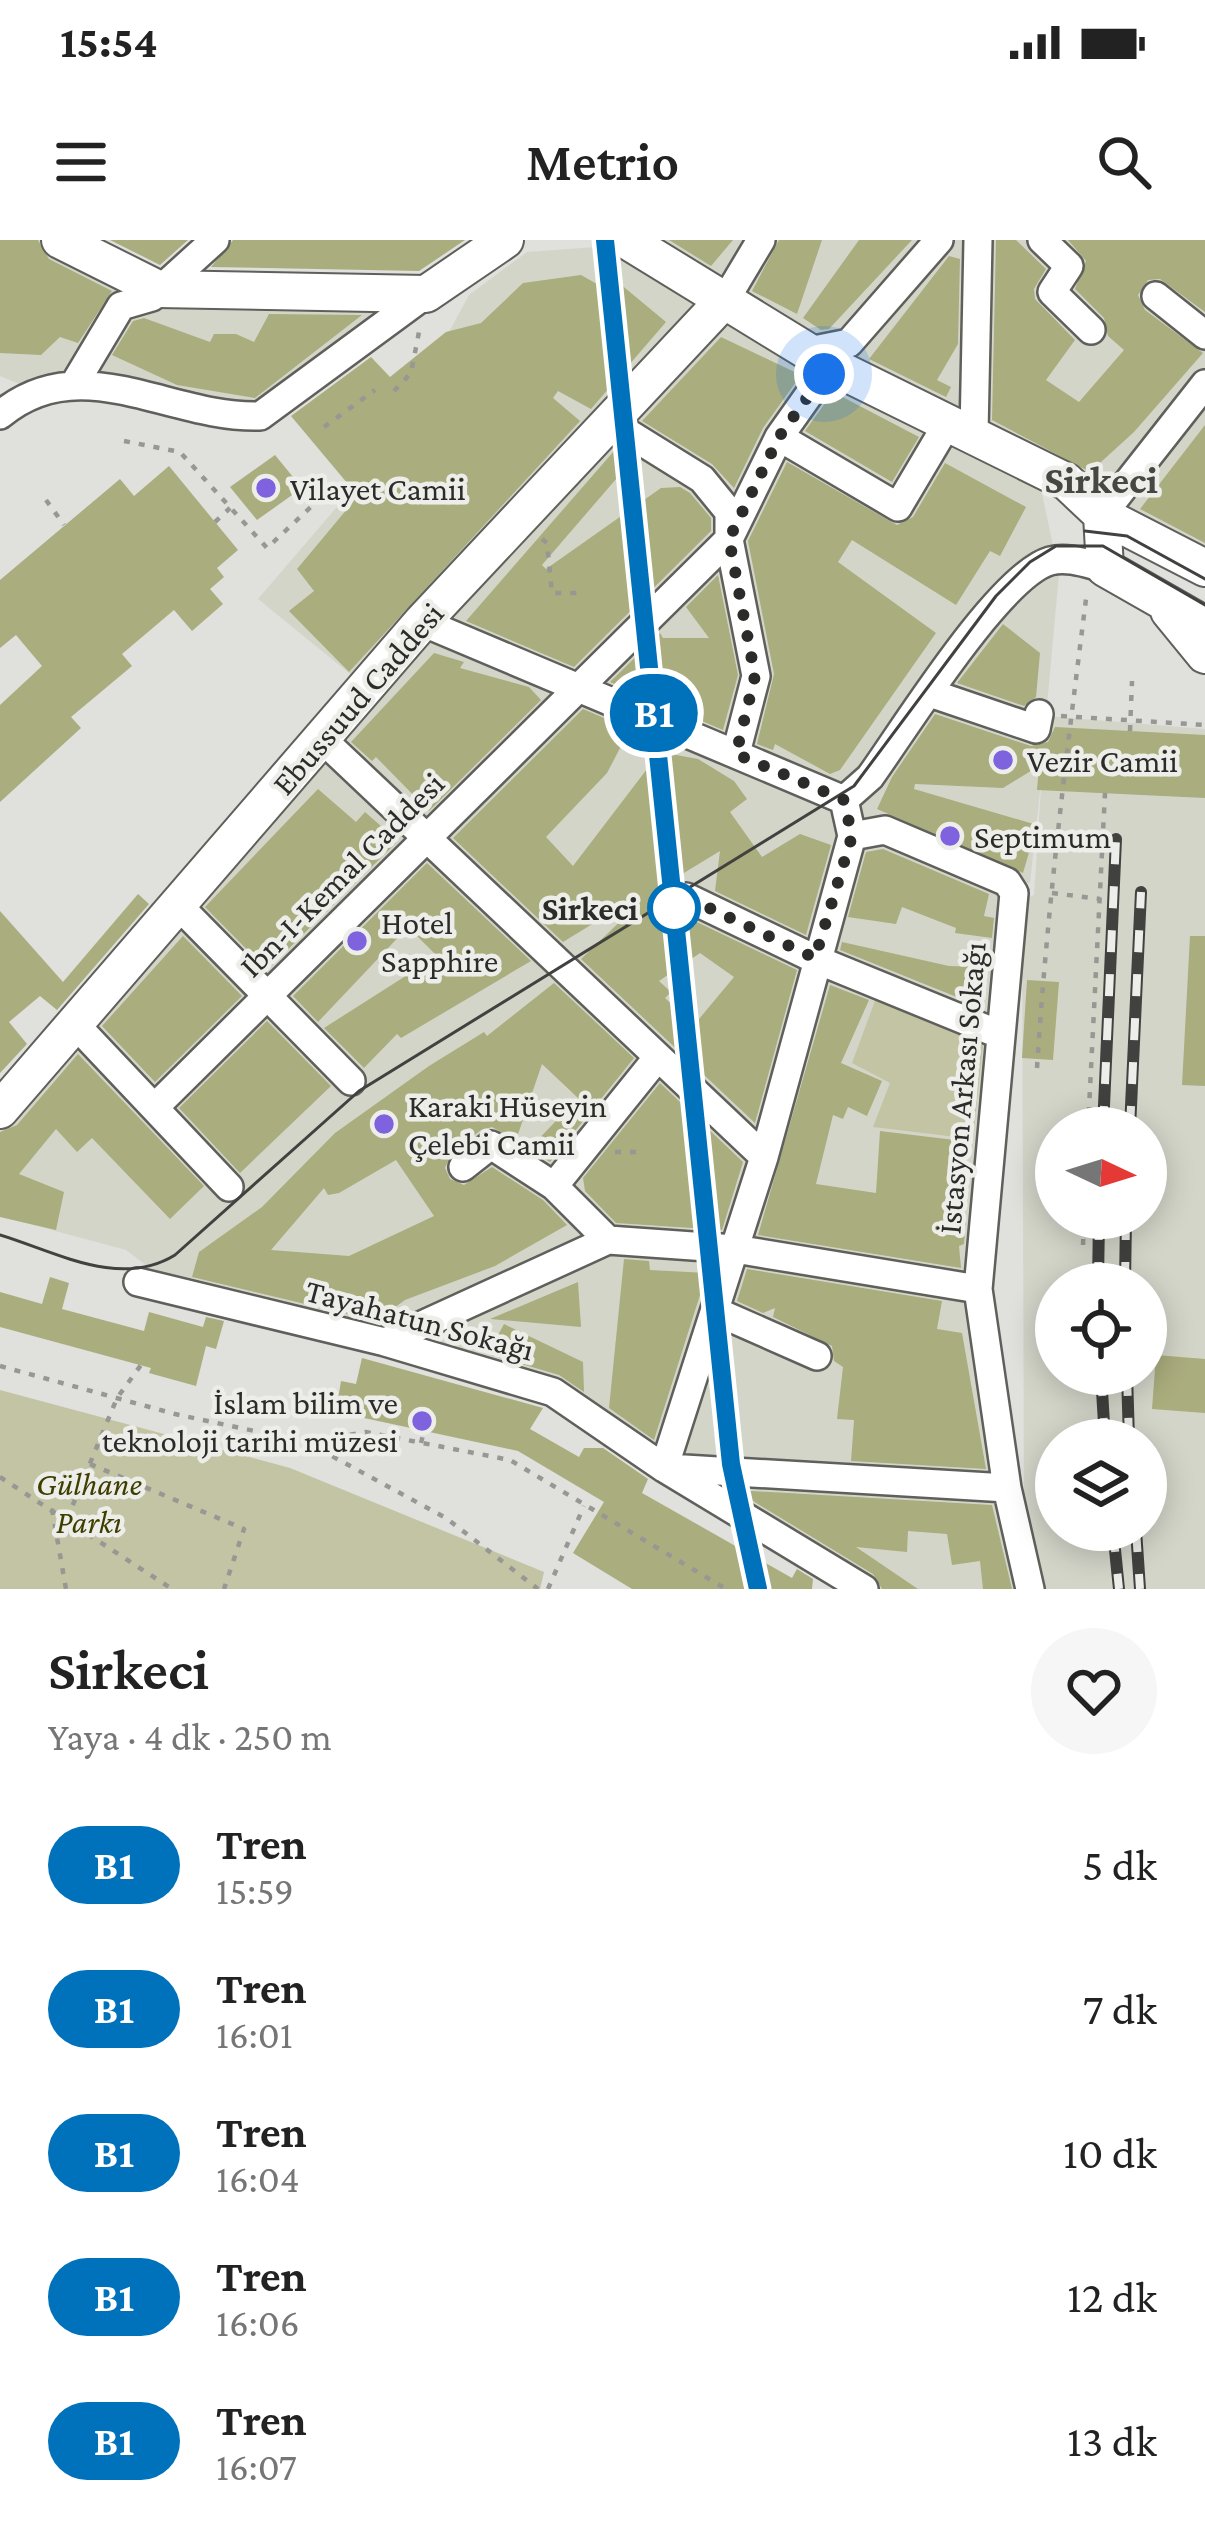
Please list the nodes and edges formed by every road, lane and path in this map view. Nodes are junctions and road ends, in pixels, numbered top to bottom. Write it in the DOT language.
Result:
graph roads {
  1 [pos="215,240"];
  2 [pos="505,240"];
  3 [pos="626,240"];
  4 [pos="760,240"];
  5 [pos="939,240"];
  6 [pos="978,240"];
  7 [pos="1042,240"];
  8 [pos="73,242"];
  9 [pos="158,289"];
  10 [pos="426,294"];
  11 [pos="1156,296"];
  12 [pos="727,297"];
  13 [pos="1091,330"];
  14 [pos="1205,335"];
  15 [pos="820,358"];
  16 [pos="0,381"];
  17 [pos="75,383"];
  18 [pos="1205,384"];
  19 [pos="375,390"];
  20 [pos="394,392"];
  21 [pos="26,393"];
  22 [pos="0,415"];
  23 [pos="607,420"];
  24 [pos="324,427"];
  25 [pos="962,427"];
  26 [pos="779,437"];
  27 [pos="124,441"];
  28 [pos="46,500"];
  29 [pos="314,504"];
  30 [pos="230,508"];
  31 [pos="1102,515"];
  32 [pos="215,522"];
  33 [pos="64,526"];
  34 [pos="532,528"];
  35 [pos="729,539"];
  36 [pos="1205,568"];
  37 [pos="1096,576"];
  38 [pos="583,593"];
  39 [pos="1164,603"];
  40 [pos="422,622"];
  41 [pos="1205,626"];
  42 [pos="1205,655"];
  43 [pos="1132,681"];
  44 [pos="577,689"];
  45 [pos="930,693"];
  46 [pos="1039,714"];
  47 [pos="1071,716"];
  48 [pos="1130,720"];
  49 [pos="1205,725"];
  50 [pos="1130,731"];
  51 [pos="321,738"];
  52 [pos="736,754"];
  53 [pos="870,777"];
  54 [pos="1105,793"];
  55 [pos="844,800"];
  56 [pos="885,830"];
  57 [pos="852,836"];
  58 [pos="428,837"];
  59 [pos="1050,893"];
  60 [pos="686,897"];
  61 [pos="1100,899"];
  62 [pos="177,904"];
  63 [pos="815,958"];
  64 [pos="271,997"];
  65 [pos="74,1023"];
  66 [pos="1001,1035"];
  67 [pos="658,1057"];
  68 [pos="1037,1068"];
  69 [pos="351,1081"];
  70 [pos="154,1107"];
  71 [pos="1089,1107"];
  72 [pos="0,1110"];
  73 [pos="764,1157"];
  74 [pos="464,1167"];
  75 [pos="229,1186"];
  76 [pos="554,1186"];
  77 [pos="1083,1239"];
  78 [pos="608,1240"];
  79 [pos="1083,1245"];
  80 [pos="735,1249"];
  81 [pos="138,1282"];
  82 [pos="978,1289"];
  83 [pos="715,1311"];
  84 [pos="386,1342"];
  85 [pos="818,1355"];
  86 [pos="141,1365"];
  87 [pos="0,1366"];
  88 [pos="117,1398"];
  89 [pos="424,1431"];
  90 [pos="306,1442"];
  91 [pos="421,1443"];
  92 [pos="90,1464"];
  93 [pos="664,1468"];
  94 [pos="0,1477"];
  95 [pos="1007,1488"];
  96 [pos="584,1505"];
  97 [pos="52,1509"];
  98 [pos="67,1519"];
  99 [pos="66,1589"];
  100 [pos="172,1589"];
  101 [pos="224,1589"];
  102 [pos="538,1589"];
  103 [pos="548,1589"];
  104 [pos="726,1589"];
  105 [pos="864,1589"];
  106 [pos="1030,1589"];
  1 -- 9 [label="street"];
  2 -- 10 [label="main road"];
  3 -- 12 [label="main road"];
  4 -- 12 [label="street"];
  5 -- 15 [label="street"];
  6 -- 25 [label="street"];
  7 -- 13 [label="street"];
  8 -- 9 [label="main road"];
  9 -- 10 [label="main road"];
  9 -- 17 [label="street"];
  10 -- 17 [label="street"];
  10 -- 20 [label="path"];
  11 -- 14 [label="street"];
  12 -- 15 [label="main road"];
  12 -- 23 [label="main road, Ebussuud Caddesi"];
  15 -- 25 [label="main road"];
  15 -- 26 [label="street, Ibn-I-Kemal Caddesi"];
  16 -- 21 [label="street"];
  17 -- 21 [label="street"];
  18 -- 31 [label="street"];
  19 -- 24 [label="path"];
  21 -- 22 [label="street"];
  23 -- 35 [label="street"];
  23 -- 40 [label="main road, Ebussuud Caddesi"];
  25 -- 26 [label="street"];
  25 -- 31 [label="main road"];
  26 -- 35 [label="street, Ibn-I-Kemal Caddesi"];
  27 -- 30 [label="path"];
  28 -- 33 [label="path"];
  29 -- 30 [label="path"];
  30 -- 32 [label="path"];
  31 -- 36 [label="main road"];
  31 -- 37 [label="main road"];
  34 -- 38 [label="path"];
  35 -- 44 [label="street, Ibn-I-Kemal Caddesi"];
  35 -- 52 [label="street"];
  37 -- 39 [label="main road"];
  37 -- 45 [label="street"];
  37 -- 47 [label="path"];
  39 -- 41 [label="main road"];
  39 -- 42 [label="main road"];
  40 -- 44 [label="street"];
  40 -- 51 [label="main road, Ebussuud Caddesi"];
  43 -- 48 [label="path"];
  44 -- 52 [label="street"];
  44 -- 58 [label="street, Ibn-I-Kemal Caddesi"];
  45 -- 46 [label="street"];
  45 -- 53 [label="street"];
  46 -- 47 [label="path"];
  47 -- 48 [label="path"];
  47 -- 59 [label="path"];
  48 -- 49 [label="path"];
  48 -- 50 [label="path"];
  51 -- 58 [label="street"];
  51 -- 62 [label="main road, Ebussuud Caddesi"];
  52 -- 55 [label="street"];
  53 -- 55 [label="street"];
  53 -- 56 [label="street"];
  54 -- 61 [label="path"];
  55 -- 57 [label="street"];
  56 -- 57 [label="street"];
  56 -- 66 [label="street, İstasyon Arkası Sokağı"];
  57 -- 63 [label="street"];
  58 -- 64 [label="street, Ibn-I-Kemal Caddesi"];
  58 -- 67 [label="street"];
  59 -- 61 [label="path"];
  59 -- 68 [label="path"];
  60 -- 63 [label="street"];
  61 -- 71 [label="path"];
  62 -- 64 [label="street"];
  62 -- 65 [label="main road, Ebussuud Caddesi"];
  63 -- 66 [label="street"];
  63 -- 73 [label="street"];
  64 -- 69 [label="street"];
  64 -- 70 [label="street, Ibn-I-Kemal Caddesi"];
  65 -- 70 [label="street"];
  65 -- 72 [label="main road, Ebussuud Caddesi"];
  66 -- 82 [label="street, İstasyon Arkası Sokağı"];
  67 -- 73 [label="street"];
  67 -- 76 [label="street"];
  70 -- 75 [label="street"];
  73 -- 80 [label="street"];
  74 -- 76 [label="street"];
  76 -- 78 [label="street"];
  77 -- 79 [label="path"];
  78 -- 80 [label="street"];
  78 -- 84 [label="street"];
  80 -- 82 [label="street"];
  80 -- 83 [label="street"];
  81 -- 84 [label="street, Tayahatun Sokağı"];
  82 -- 95 [label="street, İstasyon Arkası Sokağı"];
  83 -- 85 [label="street"];
  83 -- 93 [label="street"];
  84 -- 93 [label="street, Tayahatun Sokağı"];
  86 -- 88 [label="path"];
  87 -- 88 [label="path"];
  88 -- 90 [label="path"];
  88 -- 92 [label="path"];
  89 -- 91 [label="path"];
  90 -- 91 [label="path"];
  90 -- 102 [label="path"];
  91 -- 96 [label="path"];
  92 -- 98 [label="path"];
  92 -- 101 [label="path"];
  93 -- 95 [label="street"];
  93 -- 105 [label="street, Tayahatun Sokağı"];
  94 -- 97 [label="path"];
  95 -- 106 [label="street, İstasyon Arkası Sokağı"];
  96 -- 103 [label="path"];
  96 -- 104 [label="path"];
  97 -- 98 [label="path"];
  97 -- 99 [label="path"];
  98 -- 100 [label="path"];
}
